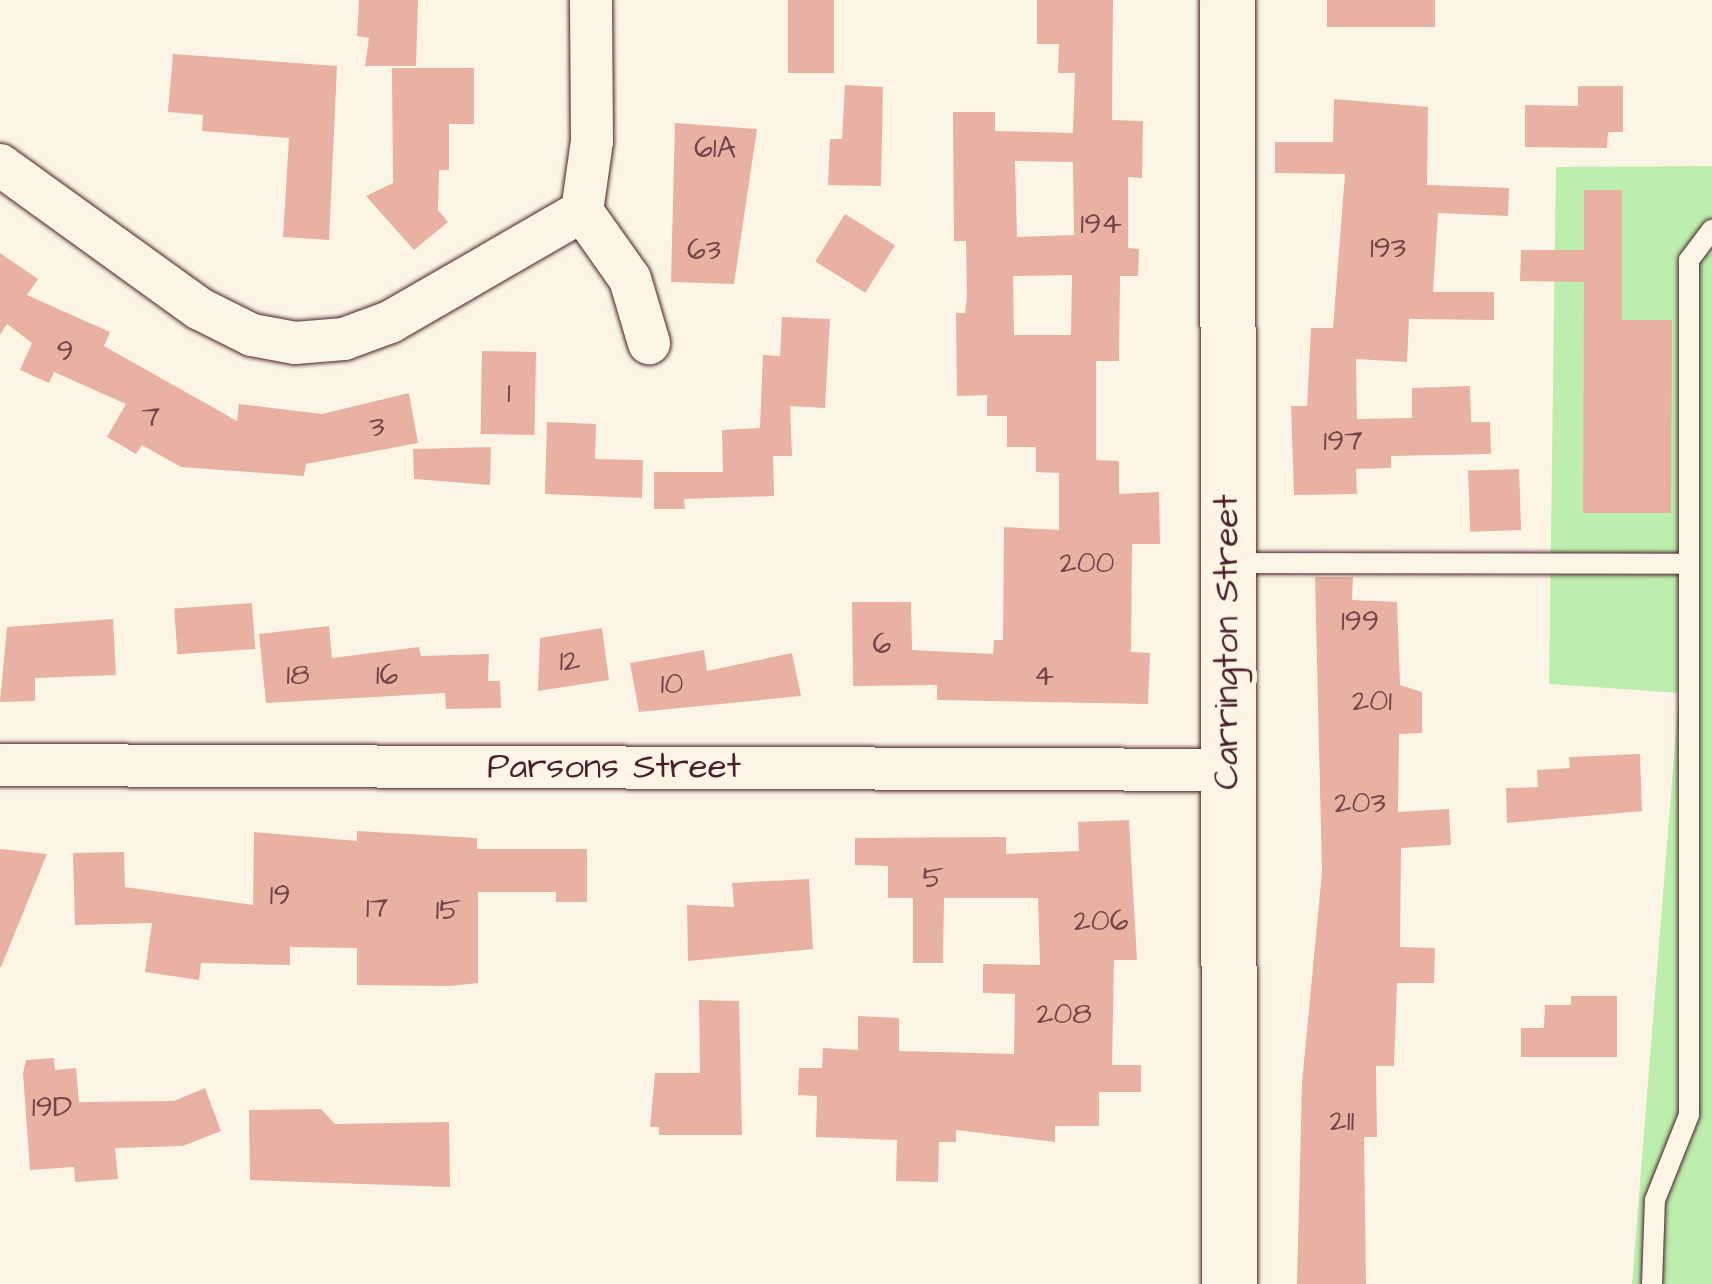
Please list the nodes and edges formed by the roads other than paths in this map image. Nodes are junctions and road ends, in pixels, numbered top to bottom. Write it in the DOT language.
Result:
graph roads {
  1 [pos="592,0"];
  2 [pos="1228,0"];
  3 [pos="0,164"];
  4 [pos="582,212"];
  5 [pos="1712,230"];
  6 [pos="649,342"];
  7 [pos="1228,564"];
  8 [pos="1686,564"];
  9 [pos="0,764"];
  10 [pos="1227,770"];
  11 [pos="1229,1284"];
  12 [pos="1652,1284"];
  1 -- 4 [label="street"];
  2 -- 7 [label="main road, Carrington Street"];
  3 -- 4 [label="street"];
  4 -- 6 [label="street"];
  5 -- 8 [label="lane"];
  7 -- 8 [label="lane"];
  7 -- 10 [label="main road, Carrington Street"];
  8 -- 12 [label="lane"];
  9 -- 10 [label="street, Parsons Street"];
  10 -- 11 [label="main road, Carrington Street"];
}
